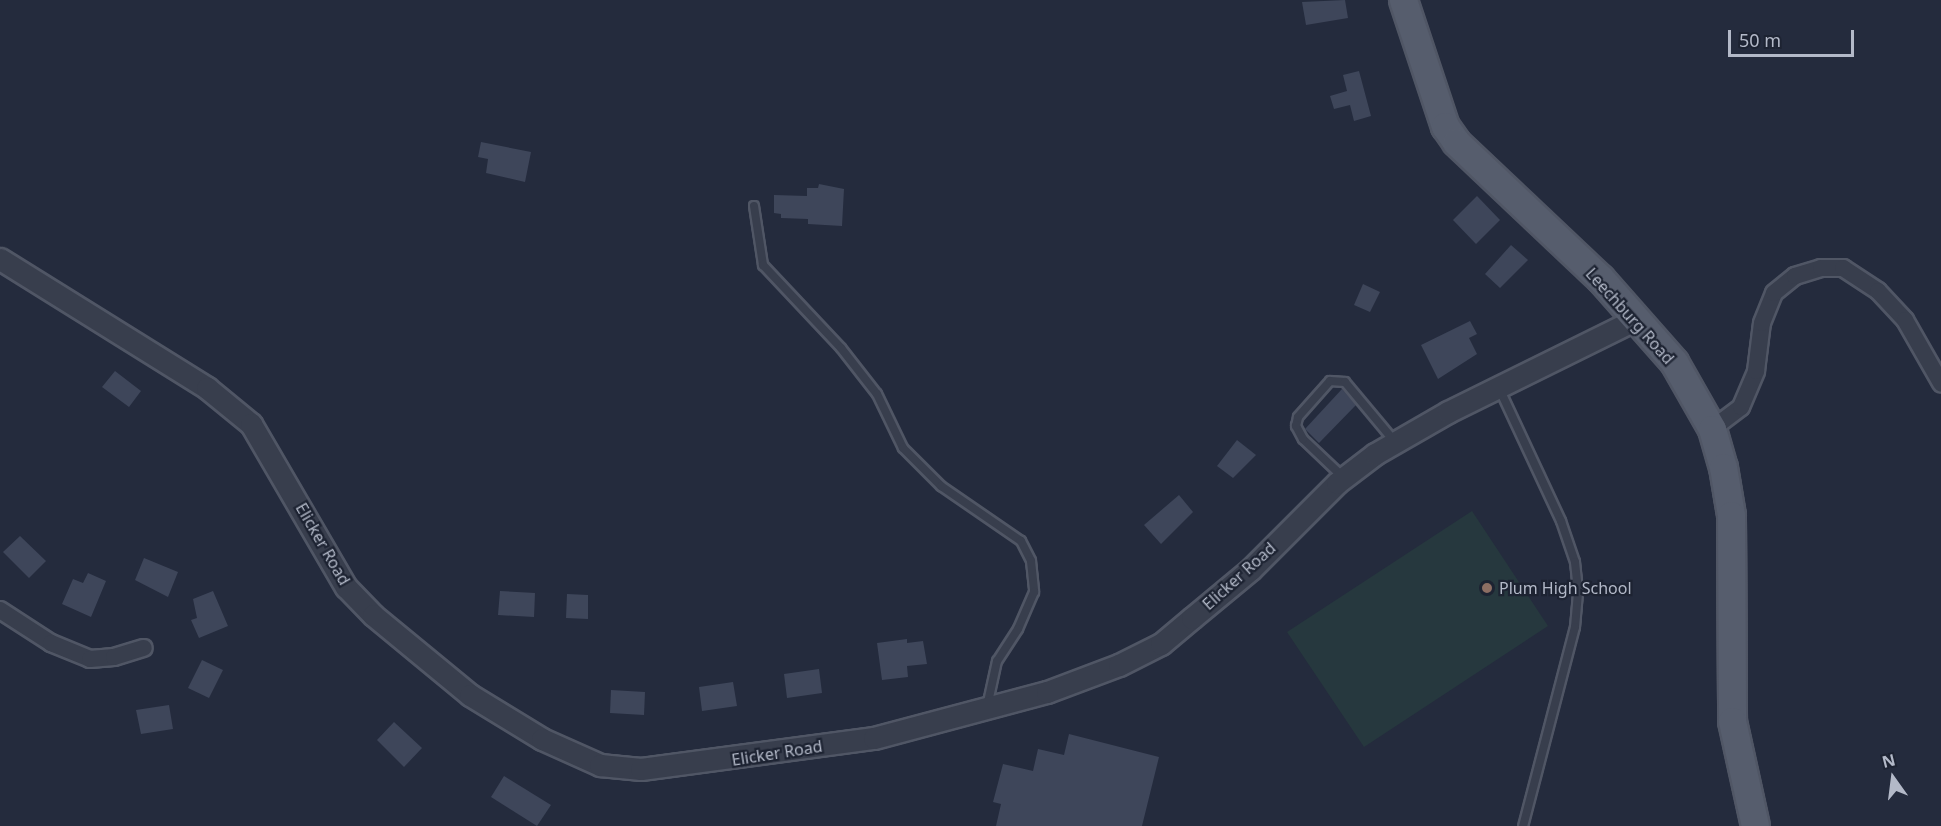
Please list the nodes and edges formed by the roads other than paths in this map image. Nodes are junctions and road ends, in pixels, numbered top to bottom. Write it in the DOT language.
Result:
graph roads {
  1 [pos="1403,0"];
  2 [pos="754,206"];
  3 [pos="0,259"];
  4 [pos="1636,320"];
  5 [pos="1941,383"];
  6 [pos="1499,387"];
  7 [pos="1712,429"];
  8 [pos="1395,442"];
  9 [pos="1343,478"];
  10 [pos="0,610"];
  11 [pos="144,648"];
  12 [pos="987,708"];
  13 [pos="1523,826"];
  14 [pos="1755,826"];
  1 -- 4 [label="main road, Leechburg Road"];
  2 -- 12 [label="lane"];
  3 -- 12 [label="street, Elicker Road"];
  4 -- 6 [label="street, Elicker Road"];
  4 -- 7 [label="main road, Leechburg Road"];
  5 -- 7 [label="street"];
  6 -- 8 [label="street, Elicker Road"];
  6 -- 13 [label="lane"];
  7 -- 14 [label="main road, Leechburg Road"];
  8 -- 9 [label="street, Elicker Road"];
  8 -- 9 [label="lane"];
  9 -- 12 [label="street, Elicker Road"];
  10 -- 11 [label="street"];
}
